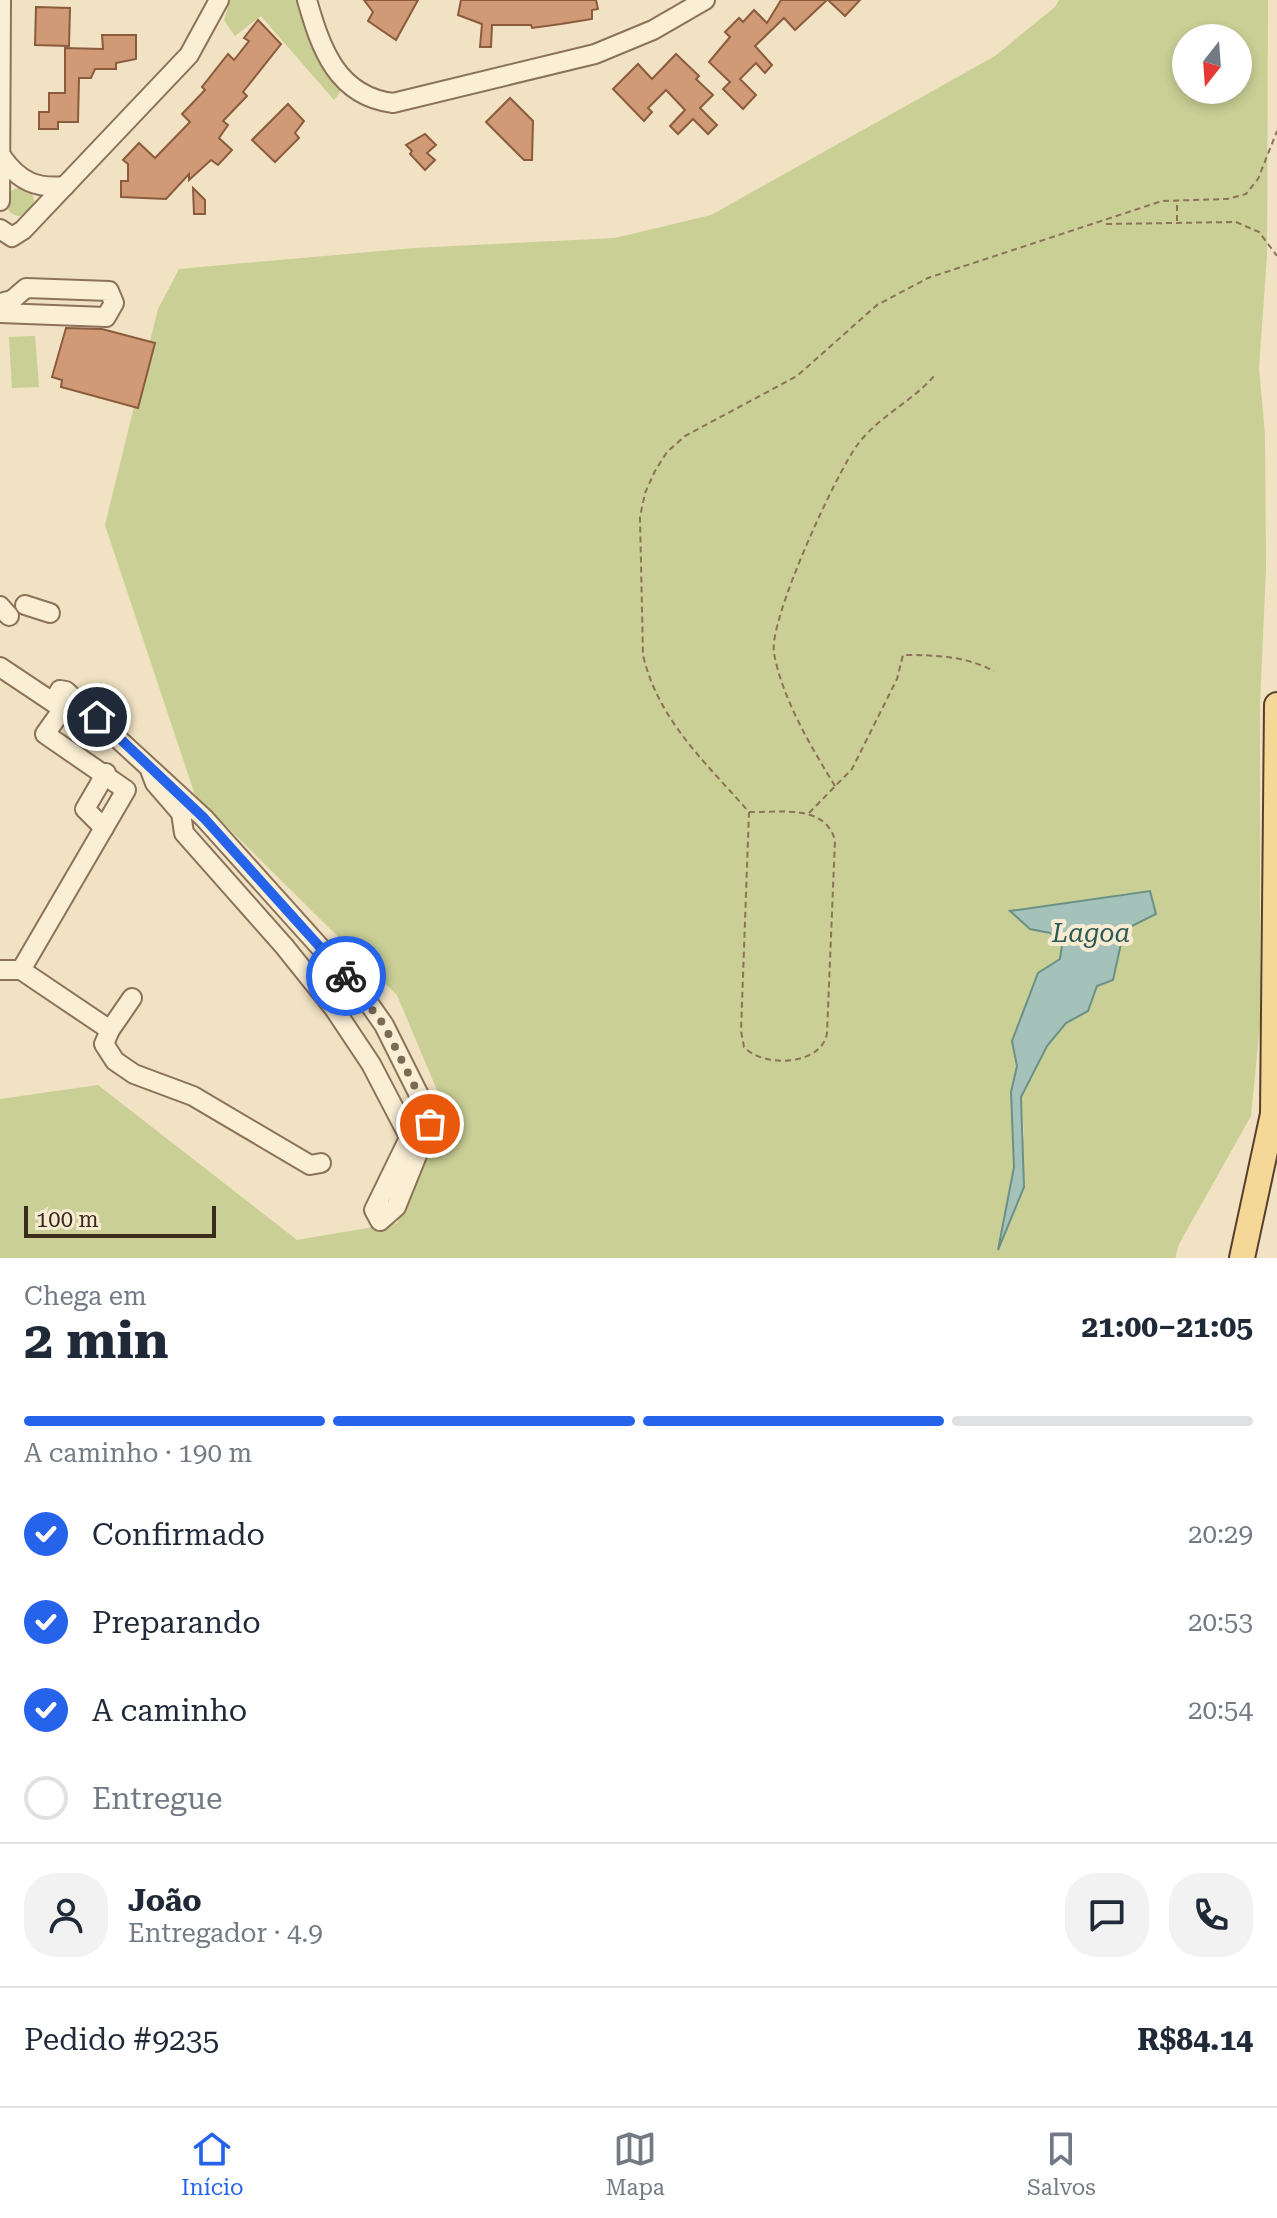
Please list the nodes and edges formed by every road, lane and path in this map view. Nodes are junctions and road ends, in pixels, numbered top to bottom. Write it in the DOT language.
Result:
graph roads {
  1 [pos="1,0"];
  2 [pos="219,0"];
  3 [pos="307,0"];
  4 [pos="705,0"];
  5 [pos="1277,131"];
  6 [pos="2,157"];
  7 [pos="65,186"];
  8 [pos="1177,199"];
  9 [pos="0,201"];
  10 [pos="1177,221"];
  11 [pos="1100,224"];
  12 [pos="0,229"];
  13 [pos="1277,256"];
  14 [pos="0,303"];
  15 [pos="0,313"];
  16 [pos="935,375"];
  17 [pos="25,605"];
  18 [pos="50,613"];
  19 [pos="0,667"];
  20 [pos="994,671"];
  21 [pos="53,702"];
  22 [pos="1277,705"];
  23 [pos="150,770"];
  24 [pos="106,773"];
  25 [pos="835,786"];
  26 [pos="749,812"];
  27 [pos="808,814"];
  28 [pos="104,828"];
  29 [pos="0,970"];
  30 [pos="21,970"];
  31 [pos="132,998"];
  32 [pos="110,1030"];
  33 [pos="430,1124"];
  34 [pos="410,1136"];
  35 [pos="321,1163"];
  36 [pos="1265,1164"];
  37 [pos="1277,1190"];
  38 [pos="1277,1212"];
  39 [pos="1251,1217"];
  40 [pos="1242,1258"];
  1 -- 6 [label="street"];
  2 -- 7 [label="street"];
  3 -- 4 [label="street"];
  5 -- 8 [label="path"];
  6 -- 7 [label="street"];
  6 -- 9 [label="street"];
  7 -- 12 [label="street"];
  8 -- 10 [label="path"];
  8 -- 11 [label="path"];
  10 -- 11 [label="path"];
  10 -- 13 [label="path"];
  11 -- 26 [label="path"];
  14 -- 15 [label="street"];
  16 -- 25 [label="path"];
  17 -- 18 [label="street"];
  19 -- 21 [label="street"];
  20 -- 25 [label="path"];
  21 -- 23 [label="street"];
  21 -- 24 [label="street"];
  22 -- 36 [label="main road"];
  23 -- 33 [label="street"];
  23 -- 34 [label="street"];
  24 -- 28 [label="street"];
  24 -- 28 [label="street"];
  25 -- 27 [label="path"];
  26 -- 27 [label="path"];
  26 -- 27 [label="path"];
  28 -- 30 [label="street"];
  29 -- 30 [label="street"];
  30 -- 32 [label="street"];
  31 -- 32 [label="street"];
  32 -- 35 [label="street"];
  33 -- 34 [label="street"];
  33 -- 34 [label="street"];
  36 -- 37 [label="main road"];
  36 -- 39 [label="main road"];
  38 -- 39 [label="main road"];
  39 -- 40 [label="main road"];
}
